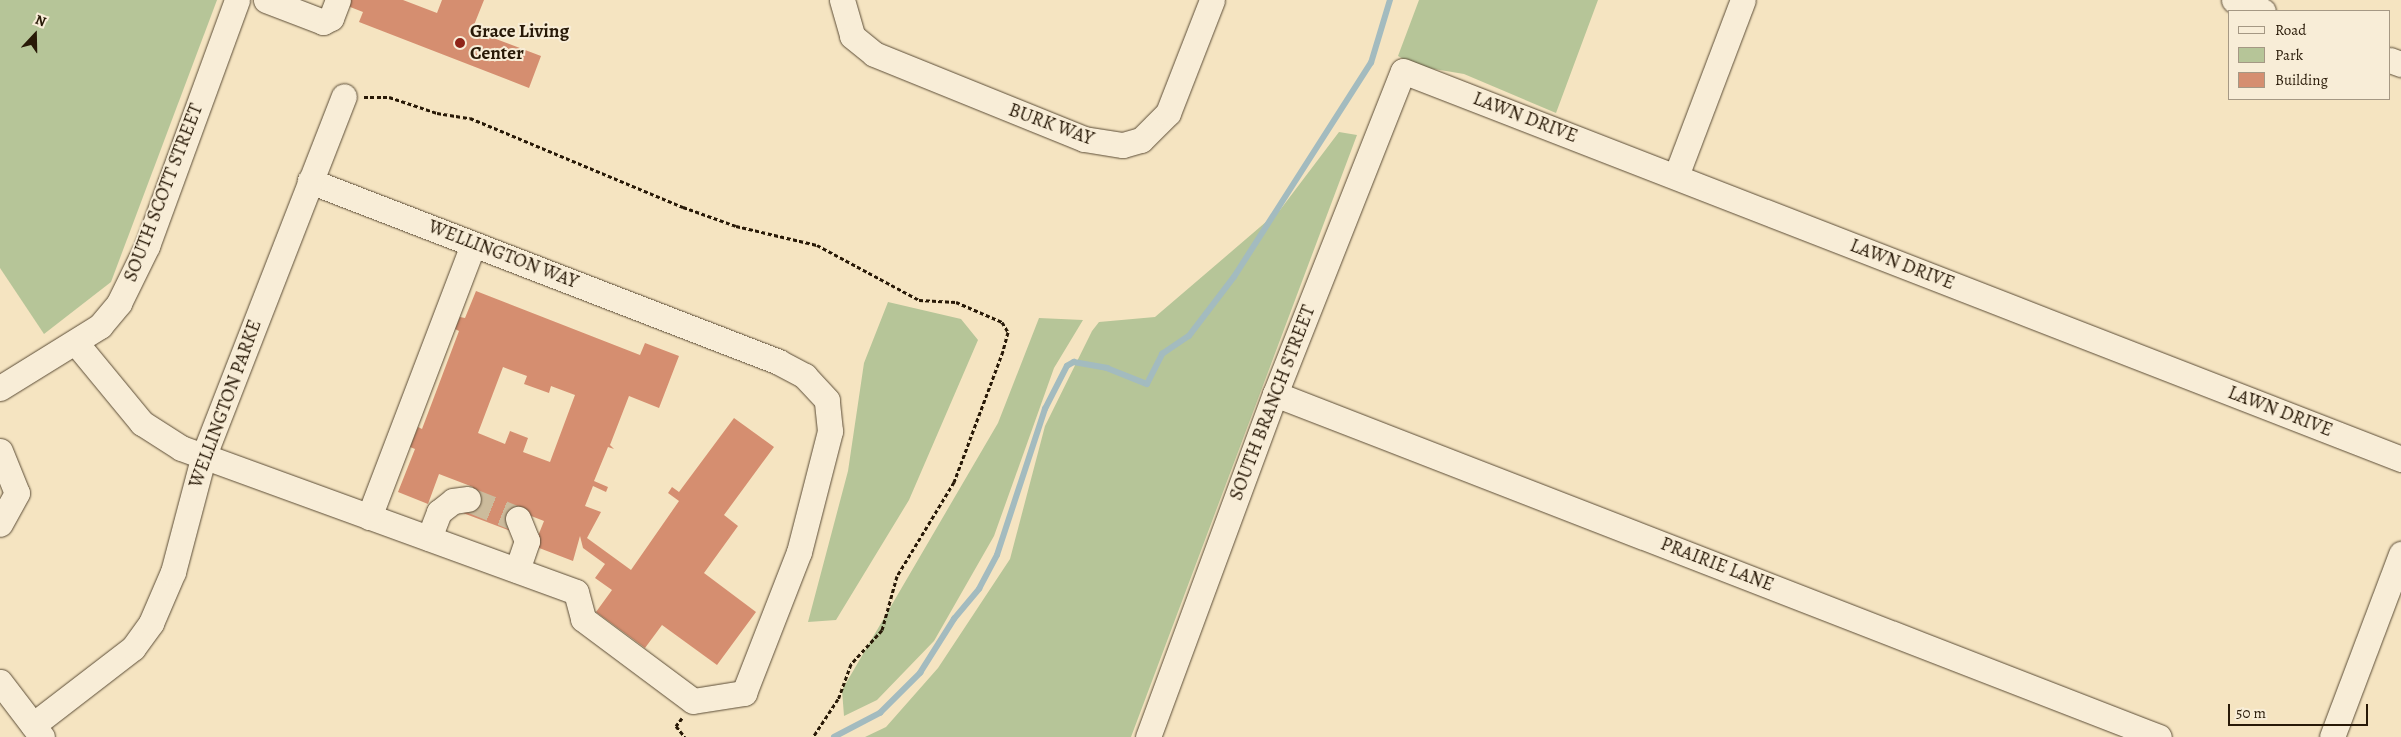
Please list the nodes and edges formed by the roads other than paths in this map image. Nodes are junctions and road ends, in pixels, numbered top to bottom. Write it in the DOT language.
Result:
graph roads {
  1 [pos="237,0"];
  2 [pos="266,0"];
  3 [pos="338,0"];
  4 [pos="842,0"];
  5 [pos="1212,0"];
  6 [pos="1743,0"];
  7 [pos="2234,0"];
  8 [pos="2260,10"];
  9 [pos="1403,72"];
  10 [pos="344,96"];
  11 [pos="1676,176"];
  12 [pos="310,182"];
  13 [pos="473,244"];
  14 [pos="76,343"];
  15 [pos="0,388"];
  16 [pos="1275,394"];
  17 [pos="0,451"];
  18 [pos="204,455"];
  19 [pos="2401,459"];
  20 [pos="468,499"];
  21 [pos="369,517"];
  22 [pos="518,519"];
  23 [pos="0,524"];
  24 [pos="429,538"];
  25 [pos="2401,554"];
  26 [pos="517,570"];
  27 [pos="0,682"];
  28 [pos="38,731"];
  29 [pos="1154,735"];
  30 [pos="2159,737"];
  31 [pos="2332,737"];
  1 -- 14 [label="street, SOUTH SCOTT STREET"];
  2 -- 3 [label="street"];
  4 -- 5 [label="street, BURK WAY"];
  6 -- 11 [label="street"];
  7 -- 8 [label="street"];
  9 -- 11 [label="street, LAWN DRIVE"];
  9 -- 16 [label="street, SOUTH BRANCH STREET"];
  10 -- 12 [label="street, WELLINGTON PARKE"];
  11 -- 19 [label="street, LAWN DRIVE"];
  12 -- 13 [label="street, WELLINGTON WAY"];
  12 -- 18 [label="street, WELLINGTON PARKE"];
  13 -- 21 [label="street"];
  13 -- 26 [label="street, WELLINGTON WAY"];
  14 -- 15 [label="street, SOUTH SCOTT STREET"];
  14 -- 18 [label="street"];
  16 -- 29 [label="street, SOUTH BRANCH STREET"];
  16 -- 30 [label="street, PRAIRIE LANE"];
  17 -- 23 [label="street"];
  18 -- 21 [label="street"];
  18 -- 28 [label="street, WELLINGTON PARKE"];
  20 -- 24 [label="street"];
  21 -- 24 [label="street"];
  22 -- 26 [label="street"];
  24 -- 26 [label="street"];
  25 -- 31 [label="street"];
  27 -- 28 [label="street"];
}
